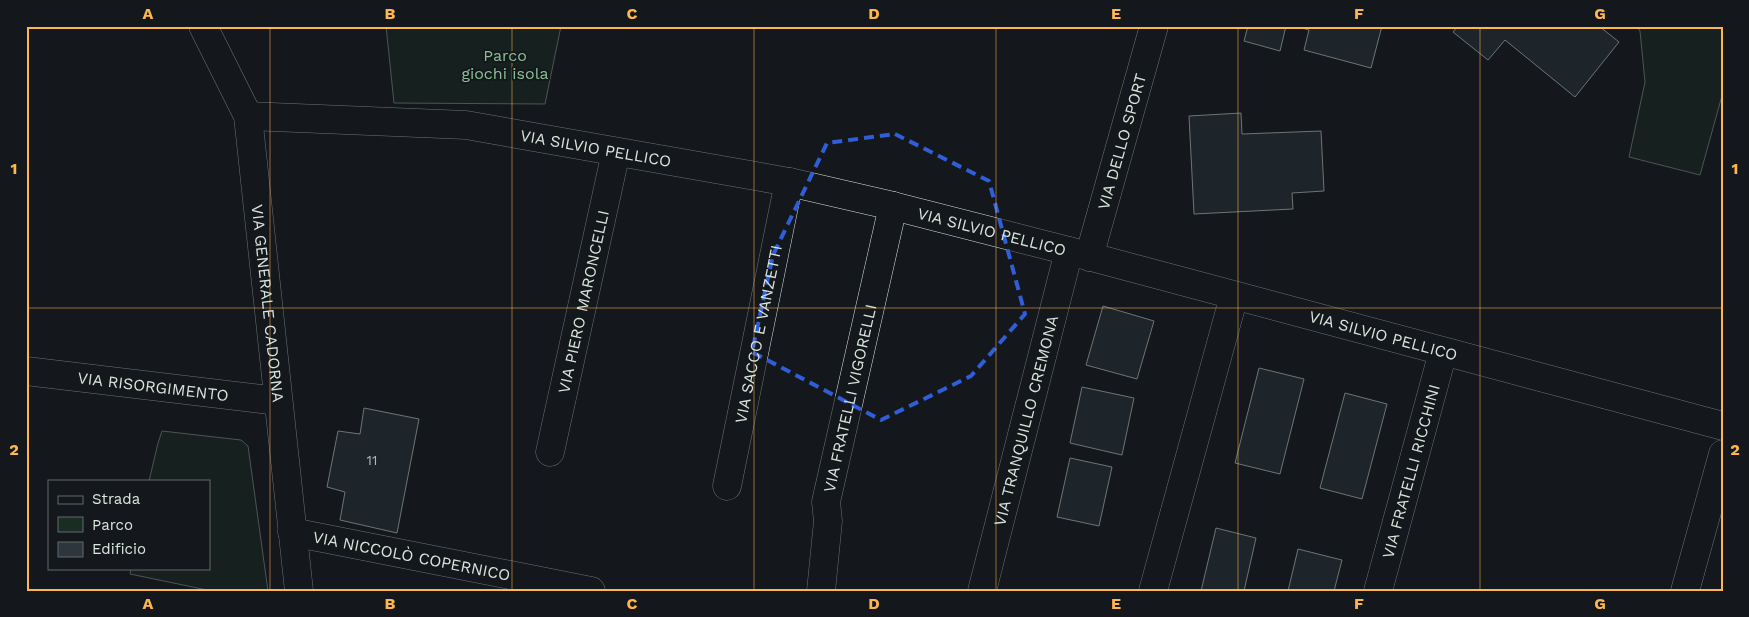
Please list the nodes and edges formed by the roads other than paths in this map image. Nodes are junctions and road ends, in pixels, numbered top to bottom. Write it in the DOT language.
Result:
graph roads {
  1 [pos="203,26"];
  2 [pos="1154,26"];
  3 [pos="248,116"];
  4 [pos="616,152"];
  5 [pos="789,182"];
  6 [pos="893,206"];
  7 [pos="1079,254"];
  8 [pos="1234,296"];
  9 [pos="1443,352"];
  10 [pos="26,371"];
  11 [pos="278,401"];
  12 [pos="1723,426"];
  13 [pos="550,452"];
  14 [pos="1723,454"];
  15 [pos="728,486"];
  16 [pos="292,532"];
  17 [pos="299,591"];
  18 [pos="591,591"];
  19 [pos="821,591"];
  20 [pos="982,591"];
  21 [pos="1153,591"];
  22 [pos="1378,591"];
  23 [pos="1685,591"];
  1 -- 3 [label="street, VIA GENERALE CADORNA"];
  2 -- 7 [label="street, VIA DELLO SPORT"];
  3 -- 4 [label="street, VIA SILVIO PELLICO"];
  3 -- 11 [label="street, VIA GENERALE CADORNA"];
  4 -- 5 [label="street, VIA SILVIO PELLICO"];
  4 -- 13 [label="street, VIA PIERO MARONCELLI"];
  5 -- 6 [label="street, VIA SILVIO PELLICO"];
  5 -- 15 [label="street, VIA SACCO E VANZETTI"];
  6 -- 7 [label="street, VIA SILVIO PELLICO"];
  6 -- 19 [label="street, VIA FRATELLI VIGORELLI"];
  7 -- 8 [label="street, VIA SILVIO PELLICO"];
  7 -- 20 [label="street, VIA TRANQUILLO CREMONA"];
  8 -- 9 [label="street, VIA SILVIO PELLICO"];
  8 -- 21 [label="street"];
  9 -- 12 [label="street, VIA SILVIO PELLICO"];
  9 -- 22 [label="street, VIA FRATELLI RICCHINI"];
  10 -- 11 [label="street, VIA RISORGIMENTO"];
  11 -- 16 [label="street, VIA GENERALE CADORNA"];
  14 -- 23 [label="street"];
  16 -- 17 [label="street, VIA GENERALE CADORNA"];
  16 -- 18 [label="street, VIA NICCOLÒ COPERNICO"];
}
